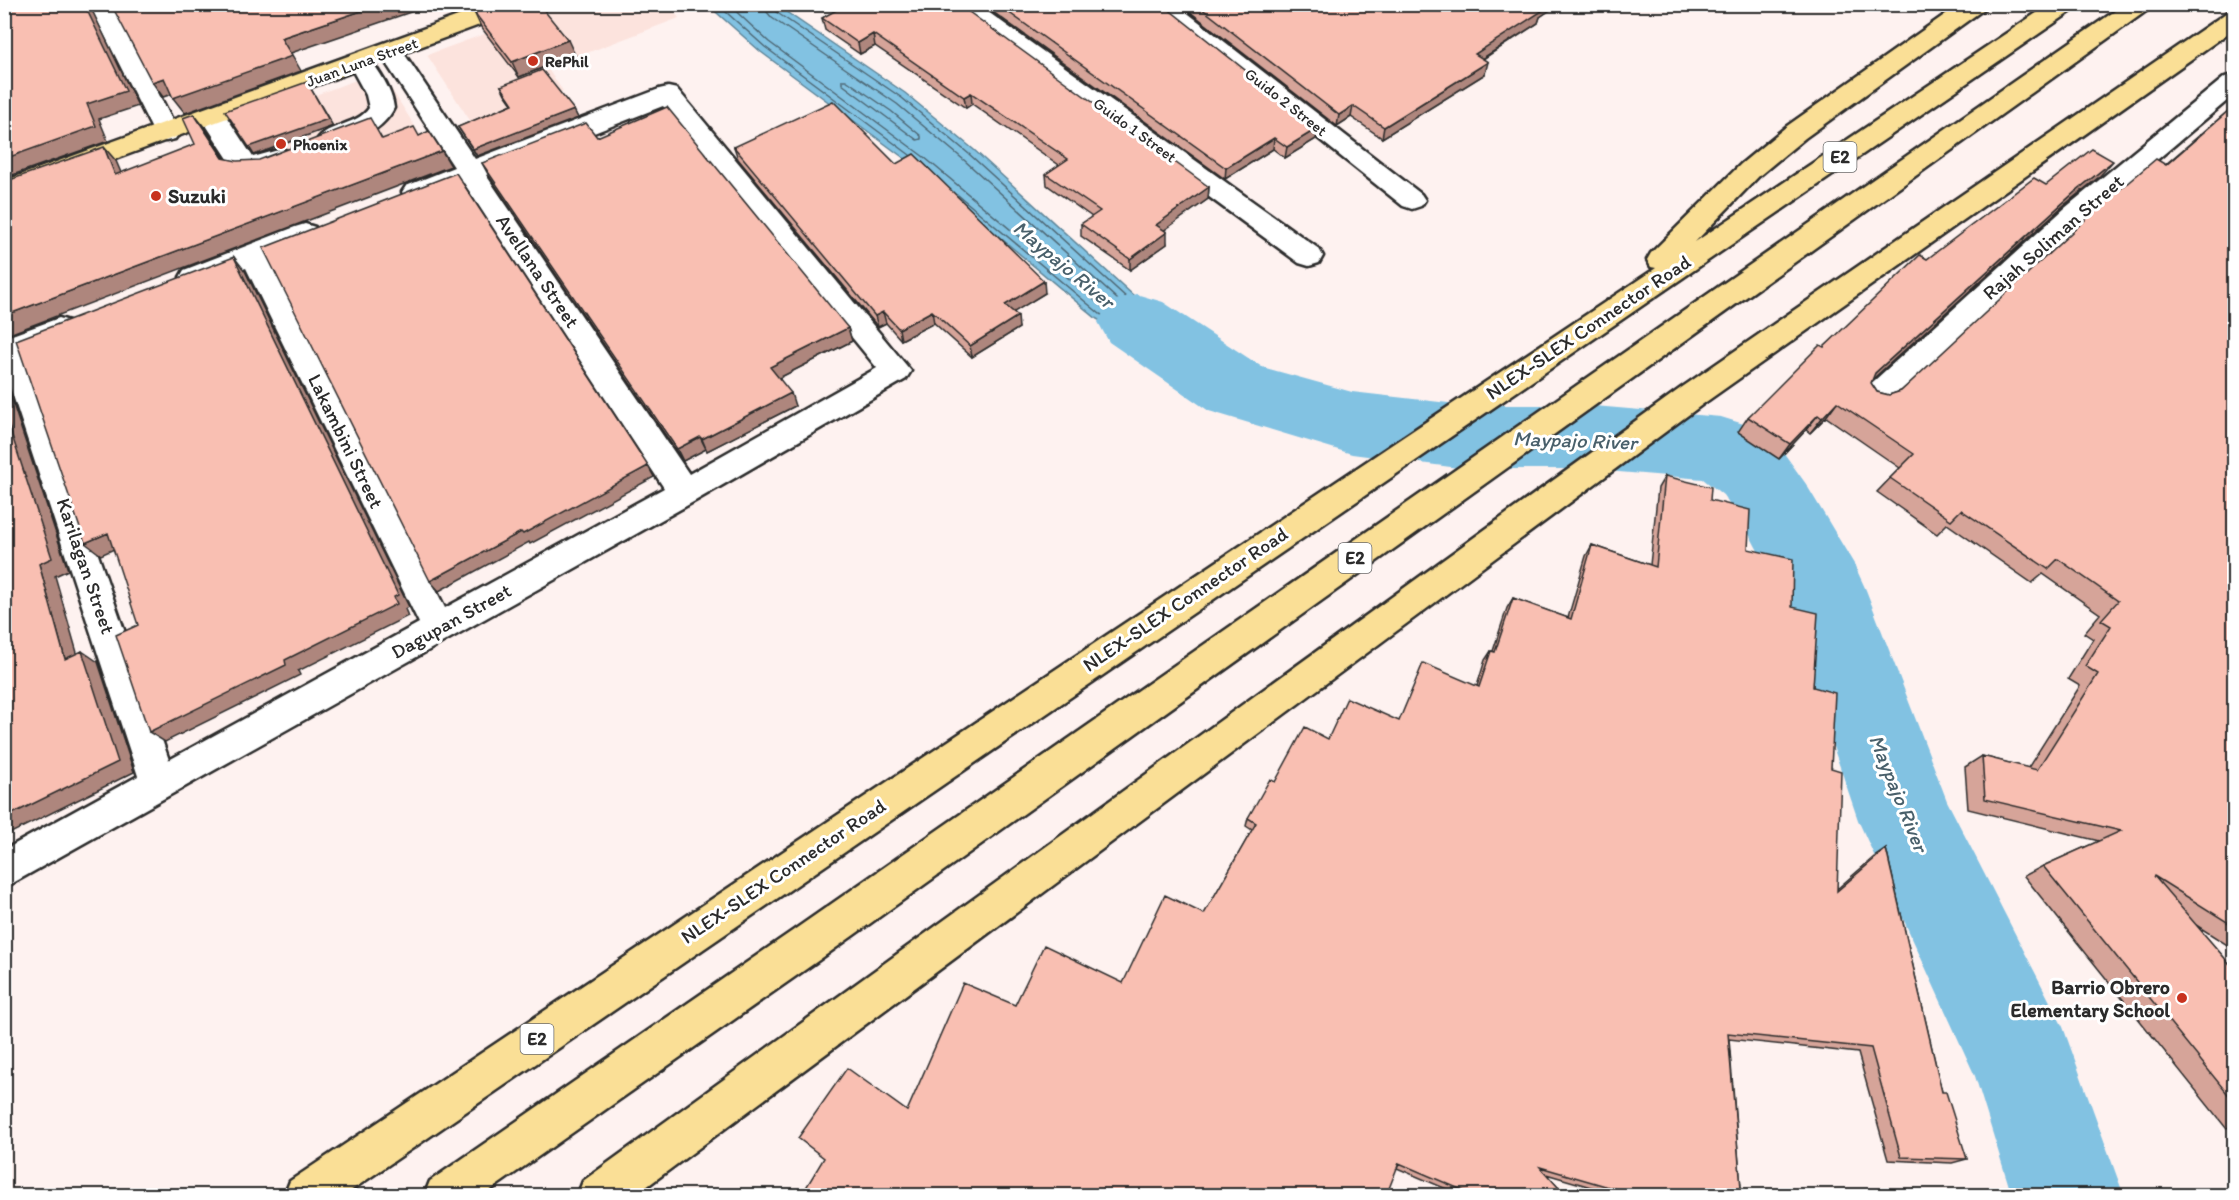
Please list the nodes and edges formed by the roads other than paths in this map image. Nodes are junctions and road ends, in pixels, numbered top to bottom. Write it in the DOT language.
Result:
graph roads {
  1 [pos="100,4"];
  2 [pos="515,4"];
  3 [pos="961,4"];
  4 [pos="1161,4"];
  5 [pos="1976,4"];
  6 [pos="2067,4"];
  7 [pos="2141,4"];
  8 [pos="489,9"];
  9 [pos="2235,18"];
  10 [pos="390,51"];
  11 [pos="360,62"];
  12 [pos="2235,83"];
  13 [pos="213,116"];
  14 [pos="166,133"];
  15 [pos="471,171"];
  16 [pos="4,191"];
  17 [pos="395,200"];
  18 [pos="1412,200"];
  19 [pos="329,225"];
  20 [pos="253,254"];
  21 [pos="1309,256"];
  22 [pos="165,288"];
  23 [pos="1614,309"];
  24 [pos="78,322"];
  25 [pos="8,349"];
  26 [pos="1875,397"];
  27 [pos="684,492"];
  28 [pos="438,628"];
  29 [pos="159,784"];
  30 [pos="4,870"];
  31 [pos="305,1196"];
  32 [pos="445,1196"];
  33 [pos="598,1196"];
  1 -- 14 [label="street"];
  2 -- 8 [label="main road, Juan Luna Street"];
  3 -- 21 [label="street, Guido 1 Street"];
  4 -- 18 [label="street, Guido 2 Street"];
  5 -- 23 [label="main road"];
  6 -- 23 [label="main road, NLEX-SLEX Connector Road / E2"];
  7 -- 32 [label="main road, E2"];
  8 -- 10 [label="main road, Juan Luna Street"];
  9 -- 33 [label="main road"];
  10 -- 11 [label="main road, Juan Luna Street"];
  10 -- 15 [label="street, Avellana Street"];
  11 -- 13 [label="main road, Juan Luna Street"];
  11 -- 13 [label="street"];
  12 -- 26 [label="street, Rajah Soliman Street"];
  13 -- 14 [label="main road, Juan Luna Street"];
  14 -- 16 [label="main road, Juan Luna Street"];
  15 -- 17 [label="street"];
  15 -- 27 [label="street, Avellana Street"];
  15 -- 27 [label="street, Dagupan Street"];
  19 -- 20 [label="street"];
  20 -- 22 [label="street"];
  20 -- 28 [label="street, Lakambini Street"];
  23 -- 31 [label="main road, NLEX-SLEX Connector Road / E2"];
  24 -- 25 [label="street"];
  25 -- 29 [label="street, Karilagan Street"];
  27 -- 28 [label="street, Dagupan Street"];
  28 -- 29 [label="street, Dagupan Street"];
  29 -- 30 [label="street, Dagupan Street"];
}
